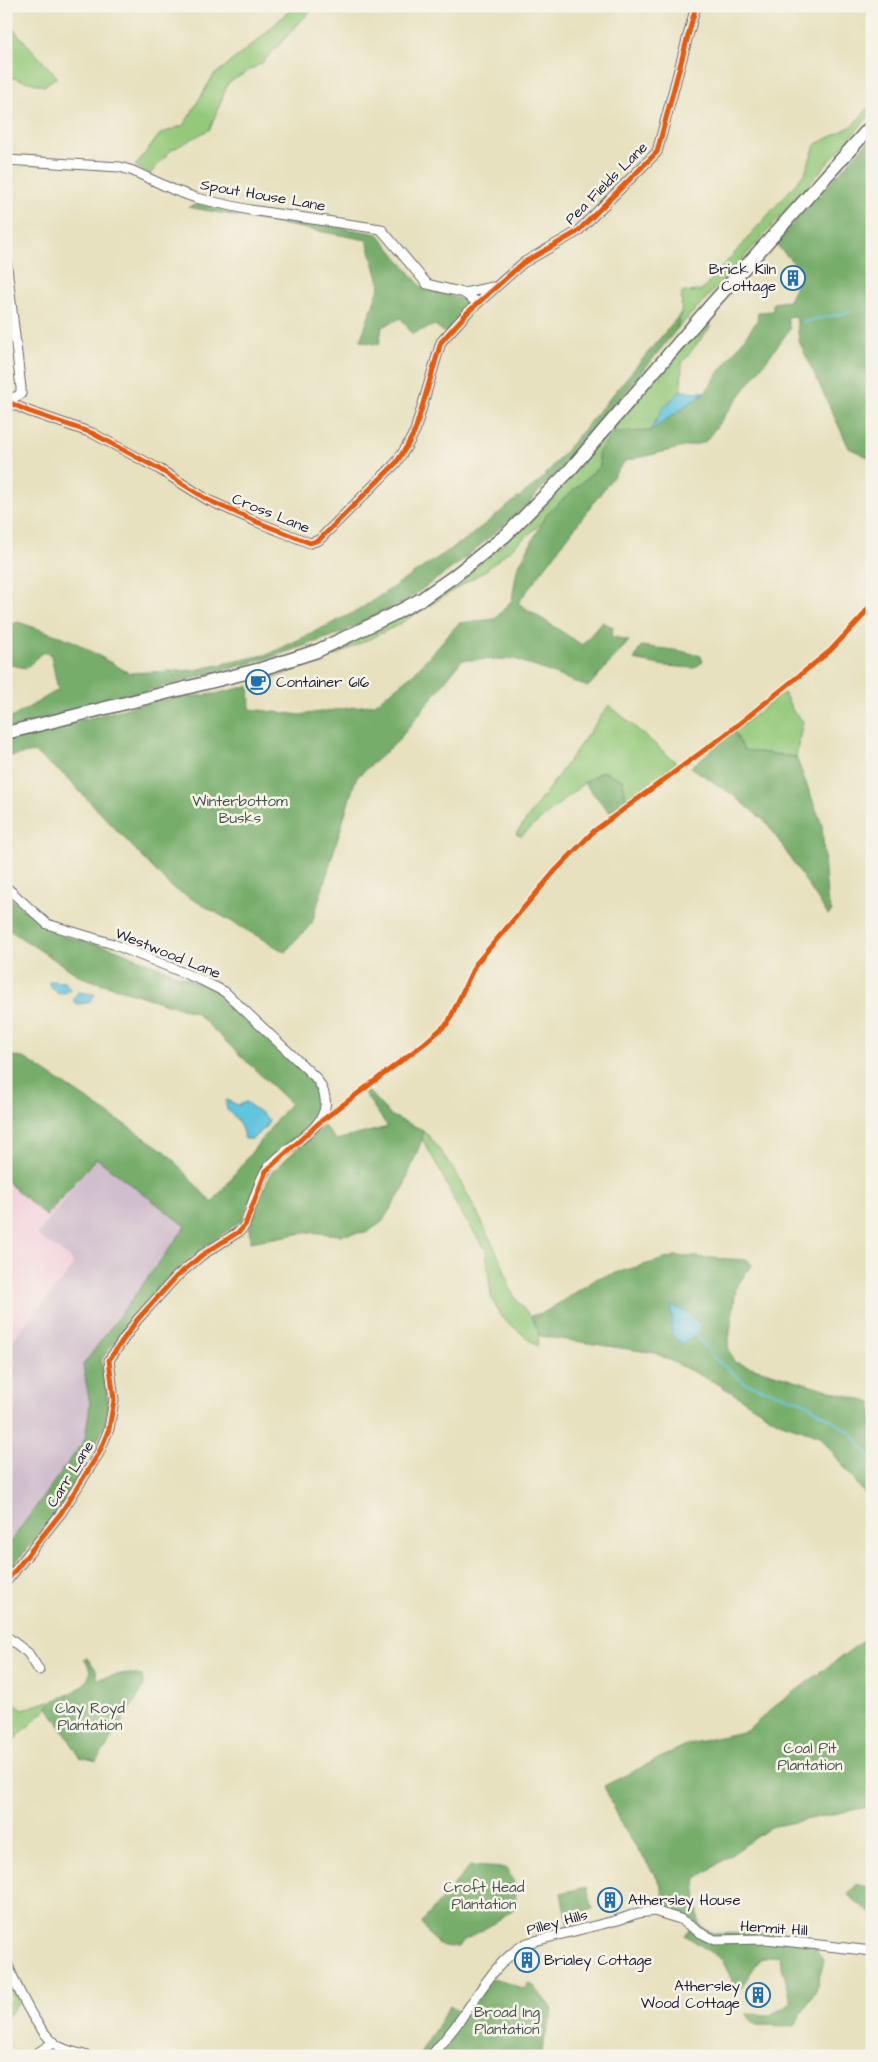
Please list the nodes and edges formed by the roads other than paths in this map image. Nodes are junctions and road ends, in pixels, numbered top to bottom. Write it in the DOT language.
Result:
graph roads {
  1 [pos="696,6"];
  2 [pos="872,125"];
  3 [pos="6,160"];
  4 [pos="6,259"];
  5 [pos="495,287"];
  6 [pos="464,293"];
  7 [pos="478,303"];
  8 [pos="21,394"];
  9 [pos="7,401"];
  10 [pos="21,408"];
  11 [pos="6,734"];
  12 [pos="6,887"];
  13 [pos="322,1120"];
  14 [pos="6,1582"];
  15 [pos="6,1636"];
  16 [pos="39,1670"];
  17 [pos="680,1919"];
  18 [pos="872,1951"];
  19 [pos="6,1960"];
  20 [pos="9,1977"];
  21 [pos="54,2042"];
  22 [pos="33,2056"];
  23 [pos="87,2056"];
  24 [pos="431,2056"];
  1 -- 5 [label="street, Pea Fields Lane"];
  2 -- 11 [label="highway"];
  3 -- 6 [label="street, Spout House Lane"];
  4 -- 8 [label="street"];
  5 -- 6 [label="street, Spout House Lane"];
  5 -- 7 [label="street, Pea Fields Lane"];
  6 -- 7 [label="street, Spout House Lane"];
  7 -- 10 [label="street, Cross Lane"];
  8 -- 9 [label="street"];
  8 -- 10 [label="street"];
  9 -- 10 [label="street, Cross Lane"];
  12 -- 13 [label="street, Westwood Lane"];
  13 -- 14 [label="street, Carr Lane"];
  15 -- 16 [label="street"];
  17 -- 18 [label="street, Hermit Hill"];
  17 -- 24 [label="street, Pilley Hills"];
  19 -- 20 [label="street"];
  20 -- 21 [label="street"];
  21 -- 22 [label="street"];
  21 -- 23 [label="street"];
}
